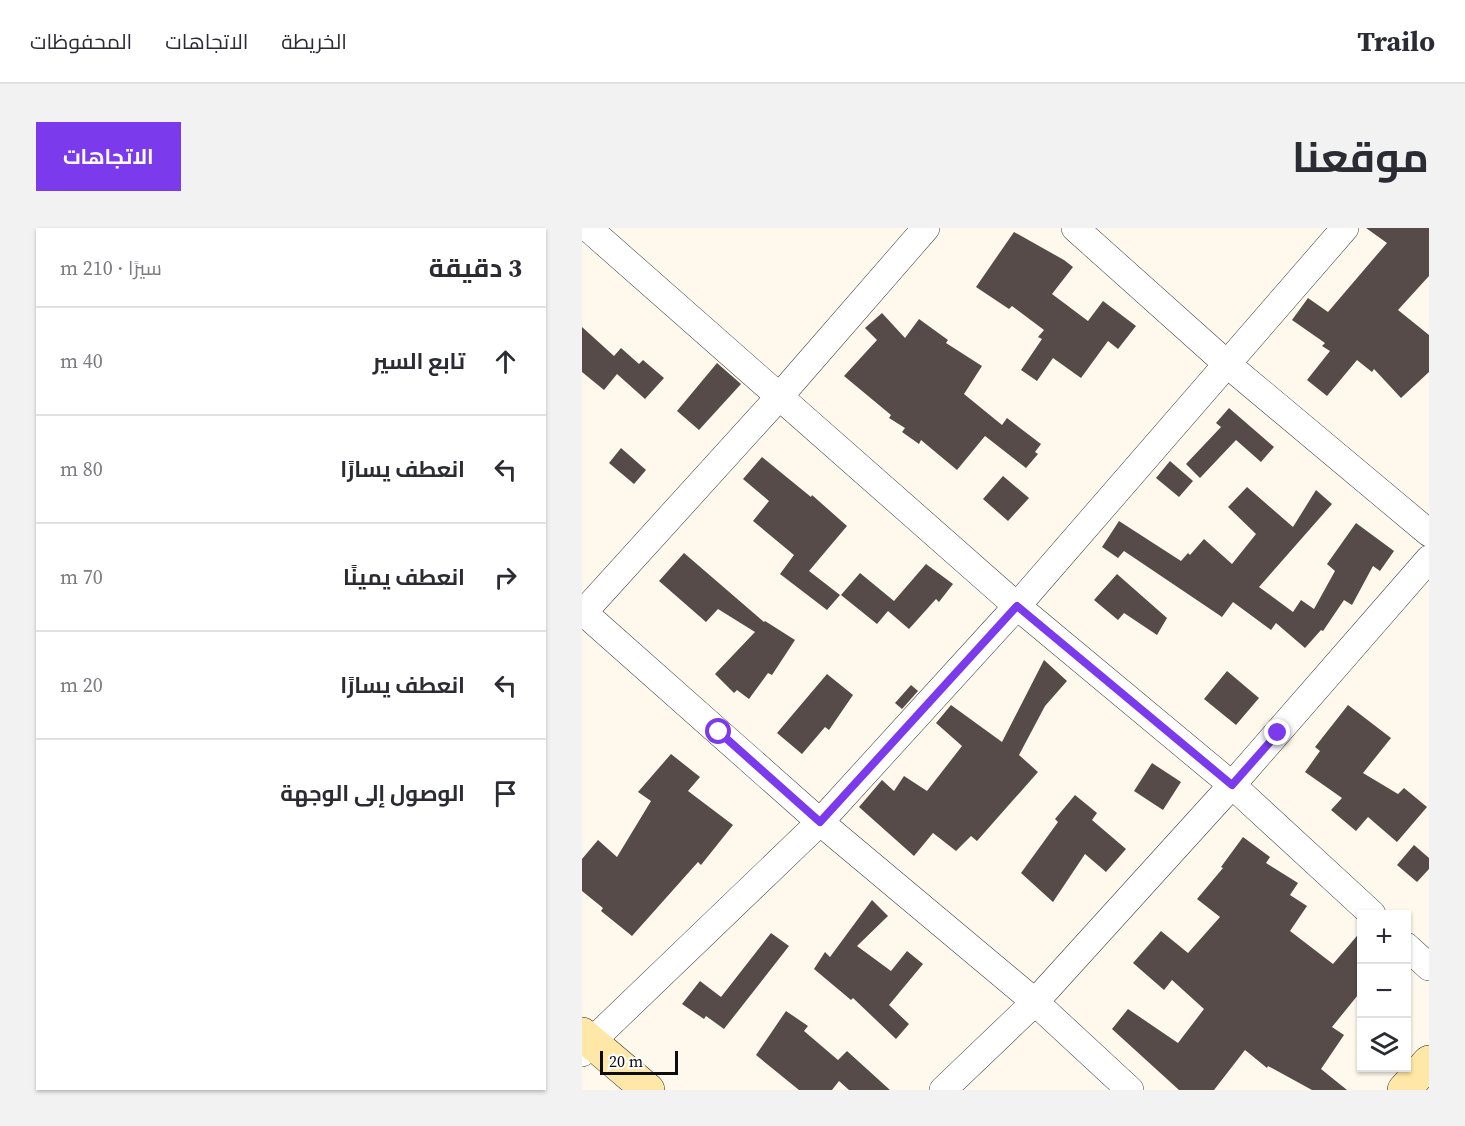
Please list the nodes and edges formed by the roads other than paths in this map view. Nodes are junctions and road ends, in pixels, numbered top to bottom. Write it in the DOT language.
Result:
graph roads {
  1 [pos="588,228"];
  2 [pos="926,228"];
  3 [pos="1076,228"];
  4 [pos="1345,228"];
  5 [pos="1227,364"];
  6 [pos="779,397"];
  7 [pos="1429,533"];
  8 [pos="1429,559"];
  9 [pos="1017,606"];
  10 [pos="582,612"];
  11 [pos="1232,785"];
  12 [pos="820,822"];
  13 [pos="1367,910"];
  14 [pos="1411,950"];
  15 [pos="1429,967"];
  16 [pos="1035,1002"];
  17 [pos="585,1043"];
  18 [pos="1429,1062"];
  19 [pos="648,1090"];
  20 [pos="943,1090"];
  21 [pos="1130,1090"];
  22 [pos="1404,1090"];
  1 -- 6 [label="street"];
  2 -- 6 [label="street"];
  3 -- 5 [label="street"];
  4 -- 5 [label="street"];
  5 -- 7 [label="street"];
  5 -- 9 [label="street"];
  6 -- 9 [label="street"];
  6 -- 10 [label="street"];
  8 -- 11 [label="street"];
  9 -- 11 [label="street"];
  9 -- 12 [label="street"];
  10 -- 12 [label="street"];
  11 -- 13 [label="street"];
  11 -- 16 [label="street"];
  12 -- 16 [label="street"];
  12 -- 17 [label="street"];
  14 -- 15 [label="street"];
  16 -- 20 [label="street"];
  16 -- 21 [label="street"];
  17 -- 19 [label="street"];
  18 -- 22 [label="street"];
}
